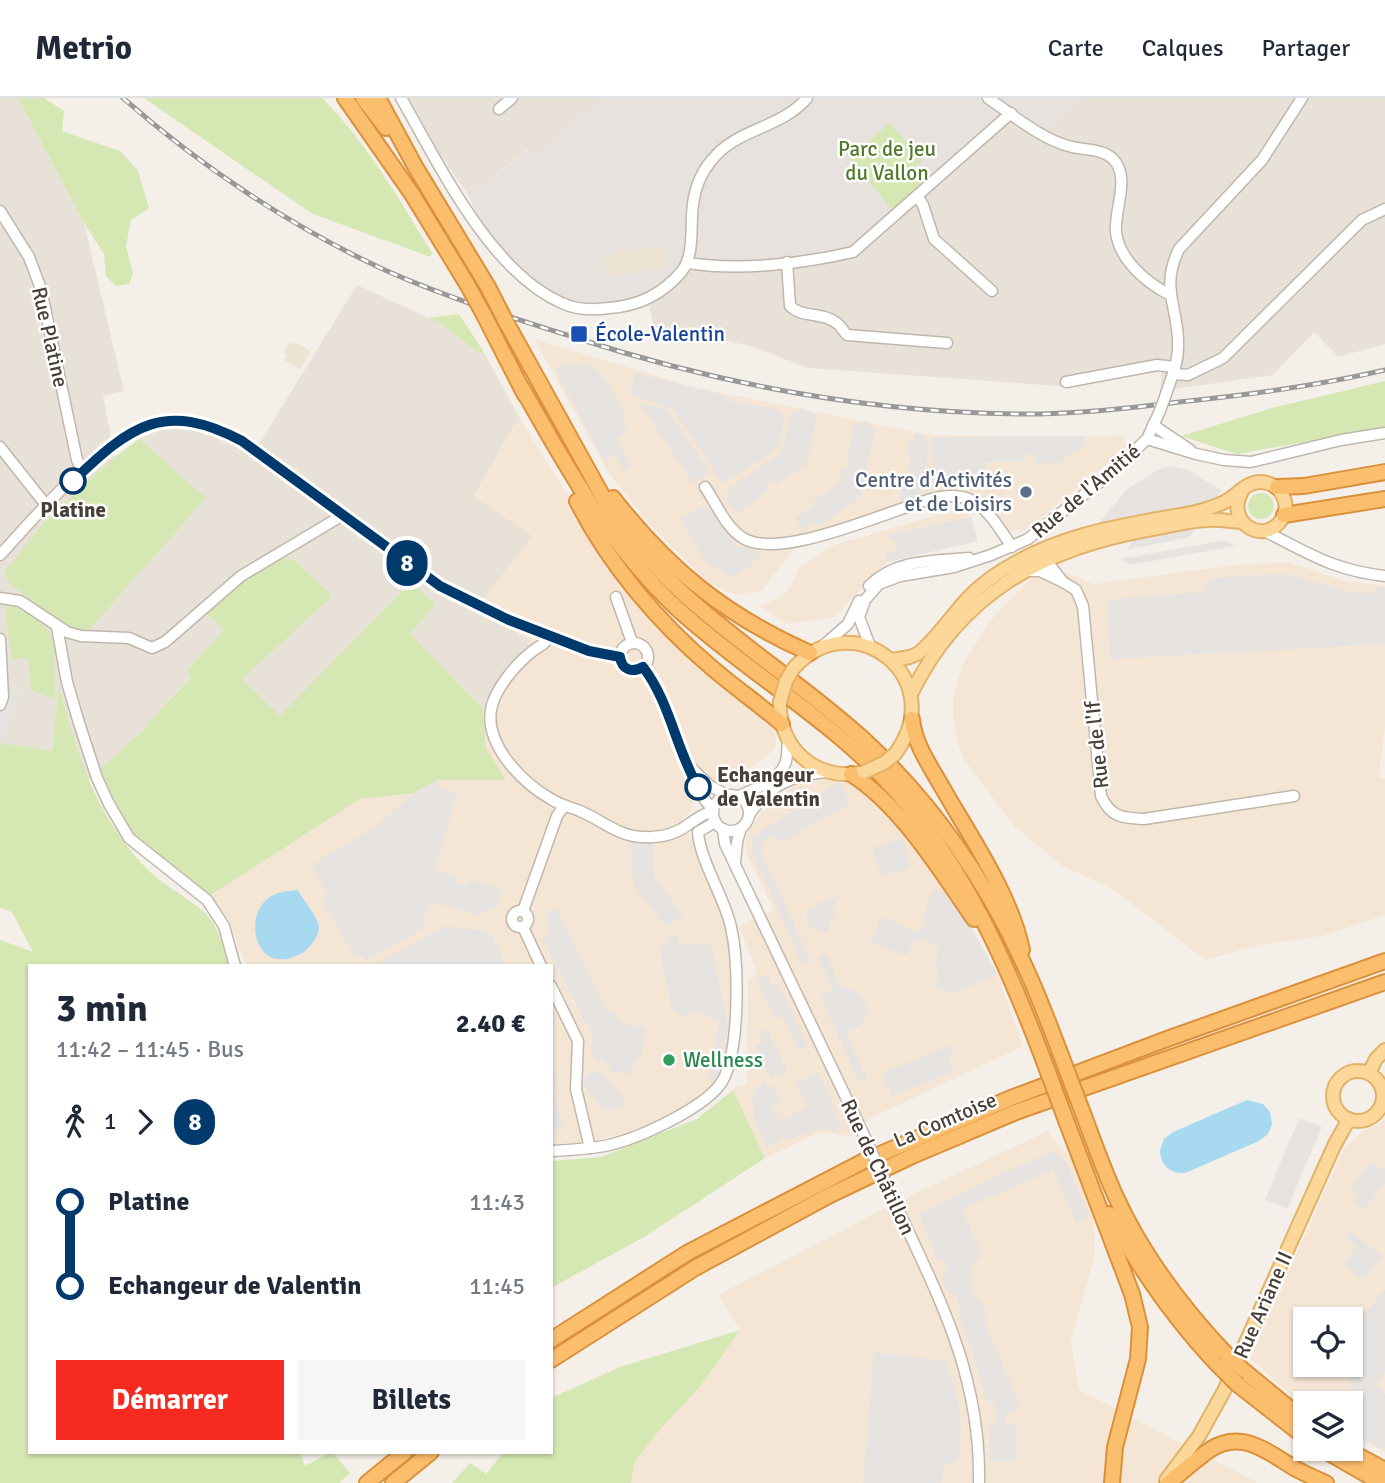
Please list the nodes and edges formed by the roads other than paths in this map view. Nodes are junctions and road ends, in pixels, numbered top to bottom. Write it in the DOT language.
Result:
graph roads {
  1 [pos="345,98"];
  2 [pos="363,98"];
  3 [pos="378,98"];
  4 [pos="401,98"];
  5 [pos="512,98"];
  6 [pos="807,98"];
  7 [pos="988,98"];
  8 [pos="1302,98"];
  9 [pos="499,109"];
  10 [pos="1011,113"];
  11 [pos="416,168"];
  12 [pos="918,197"];
  13 [pos="1385,209"];
  14 [pos="0,211"];
  15 [pos="787,262"];
  16 [pos="688,263"];
  17 [pos="992,291"];
  18 [pos="1170,295"];
  19 [pos="947,343"];
  20 [pos="1174,370"];
  21 [pos="1066,382"];
  22 [pos="522,388"];
  23 [pos="1153,425"];
  24 [pos="1385,433"];
  25 [pos="1147,439"];
  26 [pos="0,447"];
  27 [pos="576,450"];
  28 [pos="1196,454"];
  29 [pos="83,471"];
  30 [pos="1385,472"];
  31 [pos="705,487"];
  32 [pos="1276,487"];
  33 [pos="1242,491"];
  34 [pos="1385,499"];
  35 [pos="46,505"];
  36 [pos="343,515"];
  37 [pos="1282,518"];
  38 [pos="1242,522"];
  39 [pos="1264,531"];
  40 [pos="1288,541"];
  41 [pos="1012,547"];
  42 [pos="0,555"];
  43 [pos="991,555"];
  44 [pos="1045,559"];
  45 [pos="1019,567"];
  46 [pos="1385,576"];
  47 [pos="1063,582"];
  48 [pos="616,597"];
  49 [pos="0,598"];
  50 [pos="57,627"];
  51 [pos="81,636"];
  52 [pos="550,636"];
  53 [pos="0,639"];
  54 [pos="632,642"];
  55 [pos="824,645"];
  56 [pos="870,646"];
  57 [pos="810,653"];
  58 [pos="63,654"];
  59 [pos="620,657"];
  60 [pos="892,660"];
  61 [pos="643,667"];
  62 [pos="1,680"];
  63 [pos="911,694"];
  64 [pos="0,705"];
  65 [pos="912,719"];
  66 [pos="782,724"];
  67 [pos="788,741"];
  68 [pos="688,766"];
  69 [pos="827,772"];
  70 [pos="857,773"];
  71 [pos="727,795"];
  72 [pos="739,796"];
  73 [pos="1294,796"];
  74 [pos="564,806"];
  75 [pos="749,815"];
  76 [pos="716,818"];
  77 [pos="741,828"];
  78 [pos="736,863"];
  79 [pos="1385,961"];
  80 [pos="234,964"];
  81 [pos="540,964"];
  82 [pos="1027,969"];
  83 [pos="1385,982"];
  84 [pos="553,990"];
  85 [pos="1385,992"];
  86 [pos="1315,1006"];
  87 [pos="1031,1027"];
  88 [pos="1385,1050"];
  89 [pos="1369,1073"];
  90 [pos="1383,1104"];
  91 [pos="1349,1119"];
  92 [pos="590,1148"];
  93 [pos="553,1151"];
  94 [pos="1090,1179"];
  95 [pos="553,1339"];
  96 [pos="1221,1358"];
  97 [pos="553,1359"];
  98 [pos="1240,1377"];
  99 [pos="1293,1413"];
  100 [pos="1293,1426"];
  101 [pos="403,1454"];
  102 [pos="429,1454"];
  103 [pos="1363,1458"];
  104 [pos="1343,1461"];
  105 [pos="1385,1470"];
  106 [pos="367,1483"];
  107 [pos="393,1483"];
  108 [pos="979,1483"];
  109 [pos="1112,1483"];
  110 [pos="1166,1483"];
  111 [pos="1326,1483"];
  112 [pos="1381,1483"];
  1 -- 22 [label="highway, bridge"];
  2 -- 11 [label="highway"];
  3 -- 11 [label="highway"];
  4 -- 16 [label="street"];
  5 -- 9 [label="street"];
  6 -- 16 [label="street"];
  7 -- 10 [label="street"];
  8 -- 18 [label="street, Rue de l'Amitié"];
  10 -- 12 [label="street"];
  10 -- 18 [label="street"];
  11 -- 27 [label="highway, bridge"];
  12 -- 15 [label="street"];
  12 -- 17 [label="street"];
  13 -- 20 [label="street"];
  14 -- 29 [label="street, Rue Platine"];
  15 -- 16 [label="street"];
  15 -- 19 [label="street"];
  18 -- 20 [label="street, Rue de l'Amitié"];
  20 -- 21 [label="street"];
  20 -- 23 [label="street, Rue de l'Amitié, bridge"];
  22 -- 66 [label="highway"];
  22 -- 87 [label="highway"];
  23 -- 25 [label="street, Rue de l'Amitié"];
  23 -- 28 [label="street"];
  24 -- 28 [label="street"];
  25 -- 28 [label="street"];
  25 -- 41 [label="street, Rue de l'Amitié"];
  26 -- 35 [label="street"];
  27 -- 57 [label="highway"];
  27 -- 82 [label="highway"];
  29 -- 35 [label="street"];
  29 -- 36 [label="street"];
  30 -- 32 [label="highway"];
  31 -- 41 [label="street"];
  32 -- 33 [label="main road"];
  32 -- 37 [label="main road"];
  33 -- 38 [label="main road"];
  33 -- 45 [label="main road"];
  34 -- 37 [label="highway"];
  35 -- 42 [label="street"];
  36 -- 51 [label="street"];
  36 -- 52 [label="street"];
  37 -- 39 [label="main road"];
  37 -- 40 [label="street"];
  38 -- 39 [label="main road"];
  38 -- 44 [label="main road"];
  39 -- 40 [label="street"];
  40 -- 46 [label="street"];
  41 -- 43 [label="street, Rue de l'Amitié"];
  43 -- 55 [label="street, Rue de l'Amitié"];
  43 -- 56 [label="street, Rue de l'Amitié"];
  44 -- 45 [label="main road"];
  44 -- 47 [label="street"];
  45 -- 47 [label="street"];
  45 -- 60 [label="main road"];
  45 -- 63 [label="main road"];
  47 -- 73 [label="street, Rue de l'If"];
  48 -- 54 [label="street"];
  49 -- 50 [label="street"];
  50 -- 51 [label="street"];
  50 -- 58 [label="street"];
  51 -- 58 [label="street"];
  52 -- 59 [label="street"];
  52 -- 74 [label="street"];
  53 -- 62 [label="street"];
  54 -- 59 [label="street"];
  54 -- 61 [label="street"];
  55 -- 56 [label="main road"];
  55 -- 57 [label="main road"];
  56 -- 60 [label="main road"];
  57 -- 66 [label="main road, bridge"];
  58 -- 80 [label="street"];
  59 -- 61 [label="street"];
  60 -- 63 [label="main road"];
  61 -- 68 [label="street, Rue de Châtillon"];
  62 -- 64 [label="street"];
  63 -- 65 [label="main road"];
  65 -- 70 [label="main road, bridge"];
  65 -- 82 [label="highway"];
  66 -- 67 [label="main road"];
  67 -- 69 [label="main road"];
  67 -- 72 [label="street"];
  68 -- 71 [label="street"];
  68 -- 76 [label="street, Rue de Châtillon"];
  69 -- 70 [label="main road"];
  69 -- 75 [label="street"];
  70 -- 87 [label="highway"];
  71 -- 72 [label="street"];
  71 -- 76 [label="street"];
  72 -- 75 [label="street"];
  74 -- 76 [label="street"];
  74 -- 81 [label="street"];
  75 -- 77 [label="street"];
  76 -- 77 [label="street"];
  76 -- 78 [label="street, Rue de Châtillon"];
  76 -- 92 [label="street"];
  77 -- 78 [label="street"];
  78 -- 108 [label="street, Rue de Châtillon, bridge"];
  79 -- 95 [label="highway, La Comtoise"];
  82 -- 96 [label="highway, bridge"];
  83 -- 86 [label="highway, La Comtoise"];
  84 -- 92 [label="street"];
  85 -- 86 [label="highway"];
  86 -- 97 [label="highway, La Comtoise"];
  87 -- 94 [label="highway, bridge"];
  88 -- 89 [label="main road"];
  89 -- 90 [label="main road"];
  89 -- 91 [label="main road"];
  90 -- 91 [label="main road"];
  91 -- 110 [label="main road, Rue Ariane II"];
  92 -- 93 [label="street"];
  94 -- 96 [label="highway"];
  94 -- 109 [label="highway"];
  96 -- 98 [label="highway, bridge"];
  98 -- 99 [label="highway"];
  98 -- 100 [label="highway"];
  101 -- 106 [label="highway"];
  102 -- 107 [label="highway"];
  103 -- 105 [label="highway"];
  104 -- 112 [label="highway"];
  110 -- 111 [label="highway"];
}
